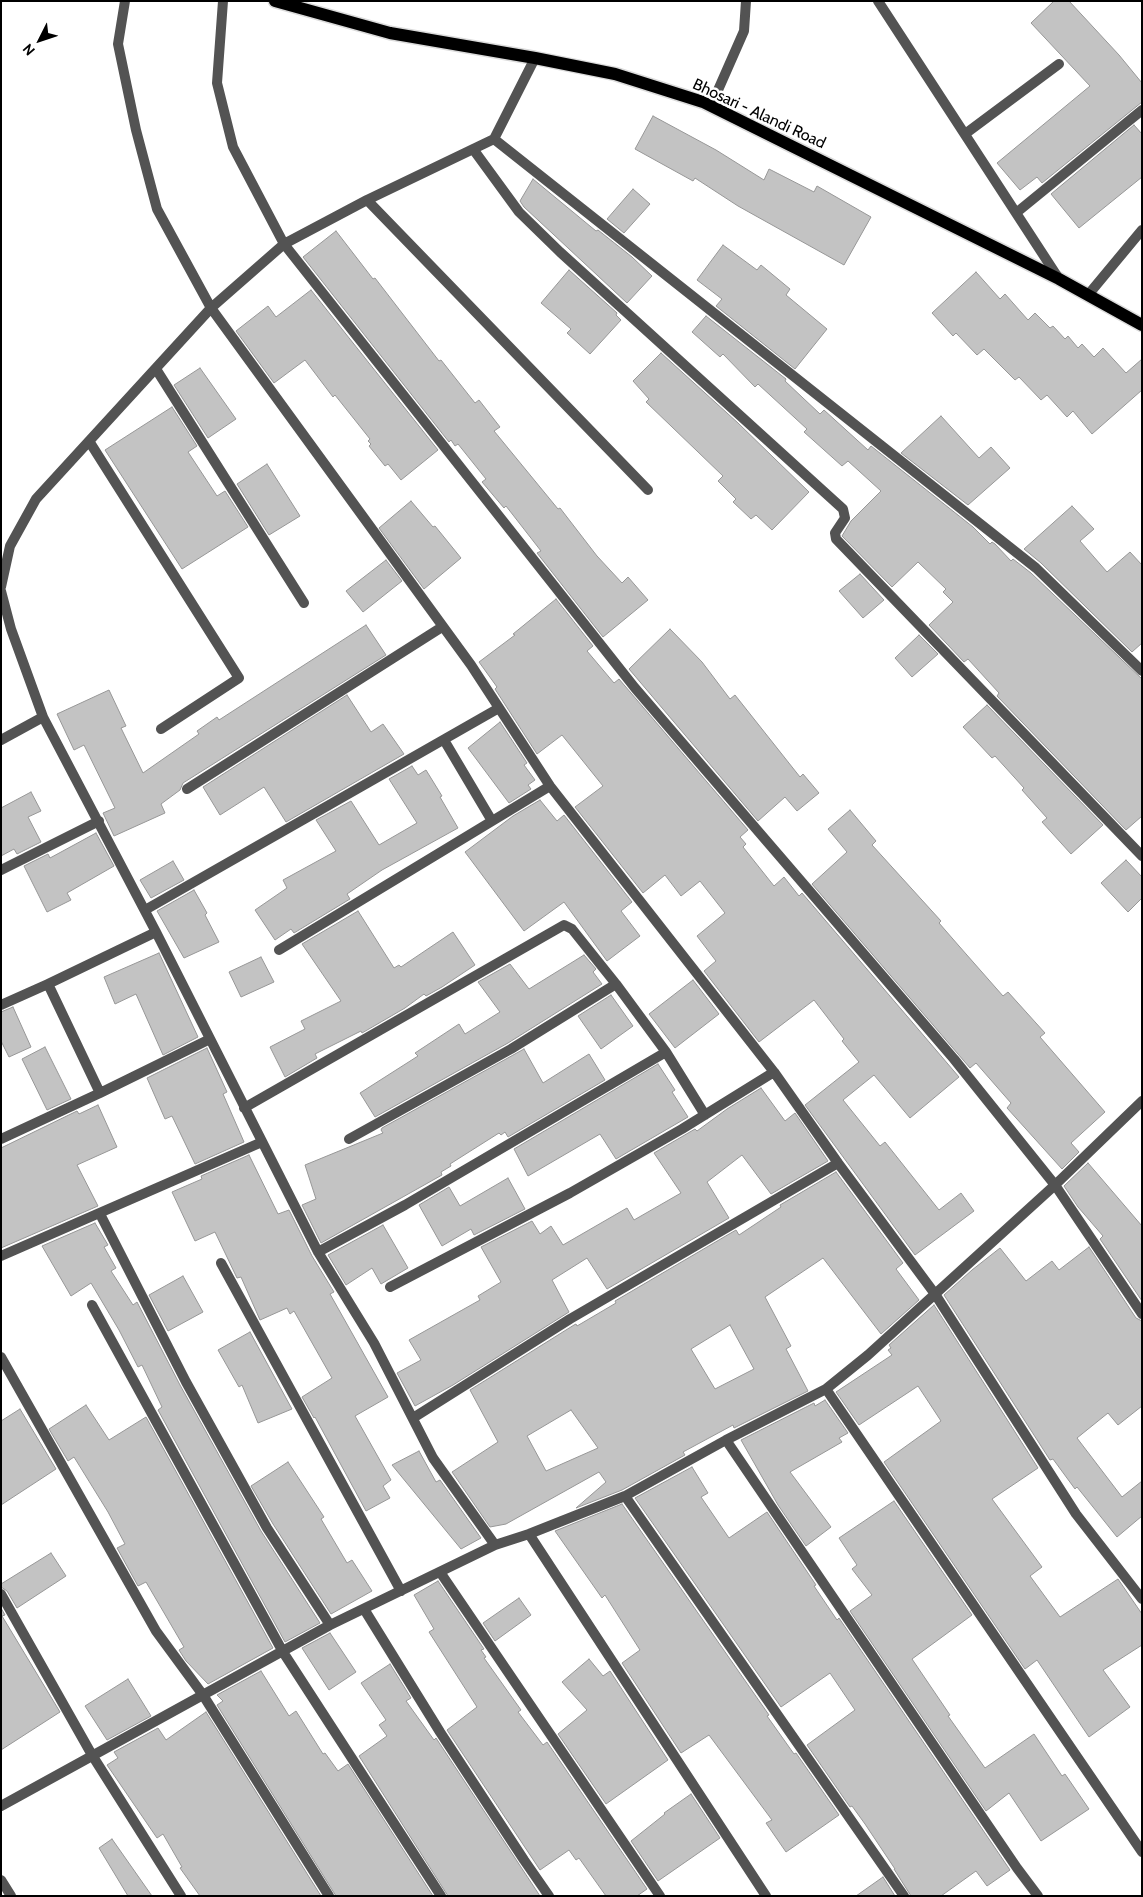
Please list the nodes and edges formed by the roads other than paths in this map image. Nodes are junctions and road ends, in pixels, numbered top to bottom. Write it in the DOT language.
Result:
graph roads {
  1 [pos="125,1"];
  2 [pos="223,1"];
  3 [pos="275,1"];
  4 [pos="746,1"];
  5 [pos="878,1"];
  6 [pos="296,4"];
  7 [pos="535,58"];
  8 [pos="1059,64"];
  9 [pos="712,106"];
  10 [pos="1142,110"];
  11 [pos="965,134"];
  12 [pos="494,139"];
  13 [pos="474,149"];
  14 [pos="367,200"];
  15 [pos="1016,212"];
  16 [pos="1142,230"];
  17 [pos="284,244"];
  18 [pos="1059,279"];
  19 [pos="1088,296"];
  20 [pos="211,308"];
  21 [pos="1142,325"];
  22 [pos="156,369"];
  23 [pos="89,442"];
  24 [pos="648,490"];
  25 [pos="1,587"];
  26 [pos="1,592"];
  27 [pos="304,602"];
  28 [pos="442,627"];
  29 [pos="1142,671"];
  30 [pos="499,708"];
  31 [pos="43,716"];
  32 [pos="160,729"];
  33 [pos="1,740"];
  34 [pos="444,740"];
  35 [pos="550,786"];
  36 [pos="187,789"];
  37 [pos="98,821"];
  38 [pos="492,821"];
  39 [pos="1142,856"];
  40 [pos="1,870"];
  41 [pos="145,910"];
  42 [pos="156,932"];
  43 [pos="279,950"];
  44 [pos="48,984"];
  45 [pos="616,984"];
  46 [pos="1,1005"];
  47 [pos="210,1039"];
  48 [pos="666,1052"];
  49 [pos="774,1072"];
  50 [pos="100,1093"];
  51 [pos="1142,1101"];
  52 [pos="244,1108"];
  53 [pos="705,1115"];
  54 [pos="1,1139"];
  55 [pos="348,1139"];
  56 [pos="262,1142"];
  57 [pos="838,1163"];
  58 [pos="1054,1185"];
  59 [pos="100,1214"];
  60 [pos="318,1252"];
  61 [pos="1,1256"];
  62 [pos="221,1263"];
  63 [pos="390,1288"];
  64 [pos="935,1294"];
  65 [pos="92,1305"];
  66 [pos="1142,1314"];
  67 [pos="1,1357"];
  68 [pos="826,1389"];
  69 [pos="413,1418"];
  70 [pos="726,1440"];
  71 [pos="625,1496"];
  72 [pos="529,1534"];
  73 [pos="495,1545"];
  74 [pos="440,1572"];
  75 [pos="401,1591"];
  76 [pos="1,1594"];
  77 [pos="1142,1599"];
  78 [pos="364,1609"];
  79 [pos="330,1625"];
  80 [pos="283,1652"];
  81 [pos="203,1695"];
  82 [pos="92,1755"];
  83 [pos="1,1806"];
  84 [pos="1142,1852"];
  85 [pos="1,1880"];
  86 [pos="11,1896"];
  87 [pos="180,1896"];
  88 [pos="329,1896"];
  89 [pos="441,1896"];
  90 [pos="549,1896"];
  91 [pos="660,1896"];
  92 [pos="766,1896"];
  93 [pos="904,1896"];
  94 [pos="1038,1896"];
  1 -- 20 [label="street"];
  2 -- 17 [label="street"];
  3 -- 6 [label="main road, Bhosari - Alandi Road"];
  4 -- 9 [label="street"];
  5 -- 11 [label="street"];
  6 -- 7 [label="main road, Bhosari - Alandi Road"];
  7 -- 9 [label="main road, Bhosari - Alandi Road"];
  7 -- 12 [label="street"];
  8 -- 11 [label="street"];
  9 -- 18 [label="main road, Bhosari - Alandi Road"];
  10 -- 15 [label="street"];
  11 -- 15 [label="street"];
  12 -- 13 [label="street"];
  12 -- 29 [label="street"];
  13 -- 14 [label="street"];
  13 -- 39 [label="street"];
  14 -- 17 [label="street"];
  14 -- 24 [label="street"];
  15 -- 18 [label="street"];
  16 -- 19 [label="street"];
  17 -- 20 [label="street"];
  17 -- 58 [label="street"];
  18 -- 19 [label="main road, Bhosari - Alandi Road"];
  19 -- 21 [label="main road, Bhosari - Alandi Road"];
  20 -- 22 [label="street"];
  20 -- 28 [label="street"];
  22 -- 23 [label="street"];
  22 -- 27 [label="street"];
  23 -- 25 [label="street"];
  23 -- 32 [label="street"];
  26 -- 31 [label="street"];
  28 -- 30 [label="street"];
  28 -- 36 [label="street"];
  30 -- 34 [label="street"];
  30 -- 35 [label="street"];
  31 -- 33 [label="street"];
  31 -- 37 [label="street"];
  34 -- 38 [label="street"];
  34 -- 41 [label="street"];
  35 -- 38 [label="street"];
  35 -- 49 [label="street"];
  37 -- 40 [label="street"];
  37 -- 41 [label="street"];
  38 -- 43 [label="street"];
  41 -- 42 [label="street"];
  42 -- 44 [label="street"];
  42 -- 47 [label="street"];
  44 -- 46 [label="street"];
  44 -- 50 [label="street"];
  45 -- 48 [label="street"];
  45 -- 52 [label="street"];
  45 -- 55 [label="street"];
  47 -- 50 [label="street"];
  47 -- 52 [label="street"];
  48 -- 53 [label="street"];
  48 -- 60 [label="street"];
  49 -- 53 [label="street"];
  49 -- 57 [label="street"];
  50 -- 54 [label="street"];
  51 -- 58 [label="street"];
  52 -- 56 [label="street"];
  53 -- 63 [label="street"];
  56 -- 59 [label="street"];
  56 -- 60 [label="street"];
  57 -- 64 [label="street"];
  57 -- 69 [label="street"];
  58 -- 64 [label="street"];
  58 -- 66 [label="street"];
  59 -- 61 [label="street"];
  59 -- 79 [label="street"];
  60 -- 69 [label="street"];
  62 -- 75 [label="street"];
  64 -- 68 [label="street"];
  64 -- 77 [label="street"];
  65 -- 80 [label="street"];
  67 -- 81 [label="street"];
  68 -- 70 [label="street"];
  68 -- 84 [label="street"];
  69 -- 73 [label="street"];
  70 -- 71 [label="street"];
  70 -- 94 [label="street"];
  71 -- 72 [label="street"];
  71 -- 93 [label="street"];
  72 -- 73 [label="street"];
  72 -- 92 [label="street"];
  73 -- 74 [label="street"];
  74 -- 75 [label="street"];
  74 -- 91 [label="street"];
  75 -- 78 [label="street"];
  76 -- 82 [label="street"];
  78 -- 79 [label="street"];
  78 -- 90 [label="street"];
  79 -- 80 [label="street"];
  80 -- 81 [label="street"];
  80 -- 89 [label="street"];
  81 -- 82 [label="street"];
  81 -- 88 [label="street"];
  82 -- 83 [label="street"];
  82 -- 87 [label="street"];
  85 -- 86 [label="street"];
}
